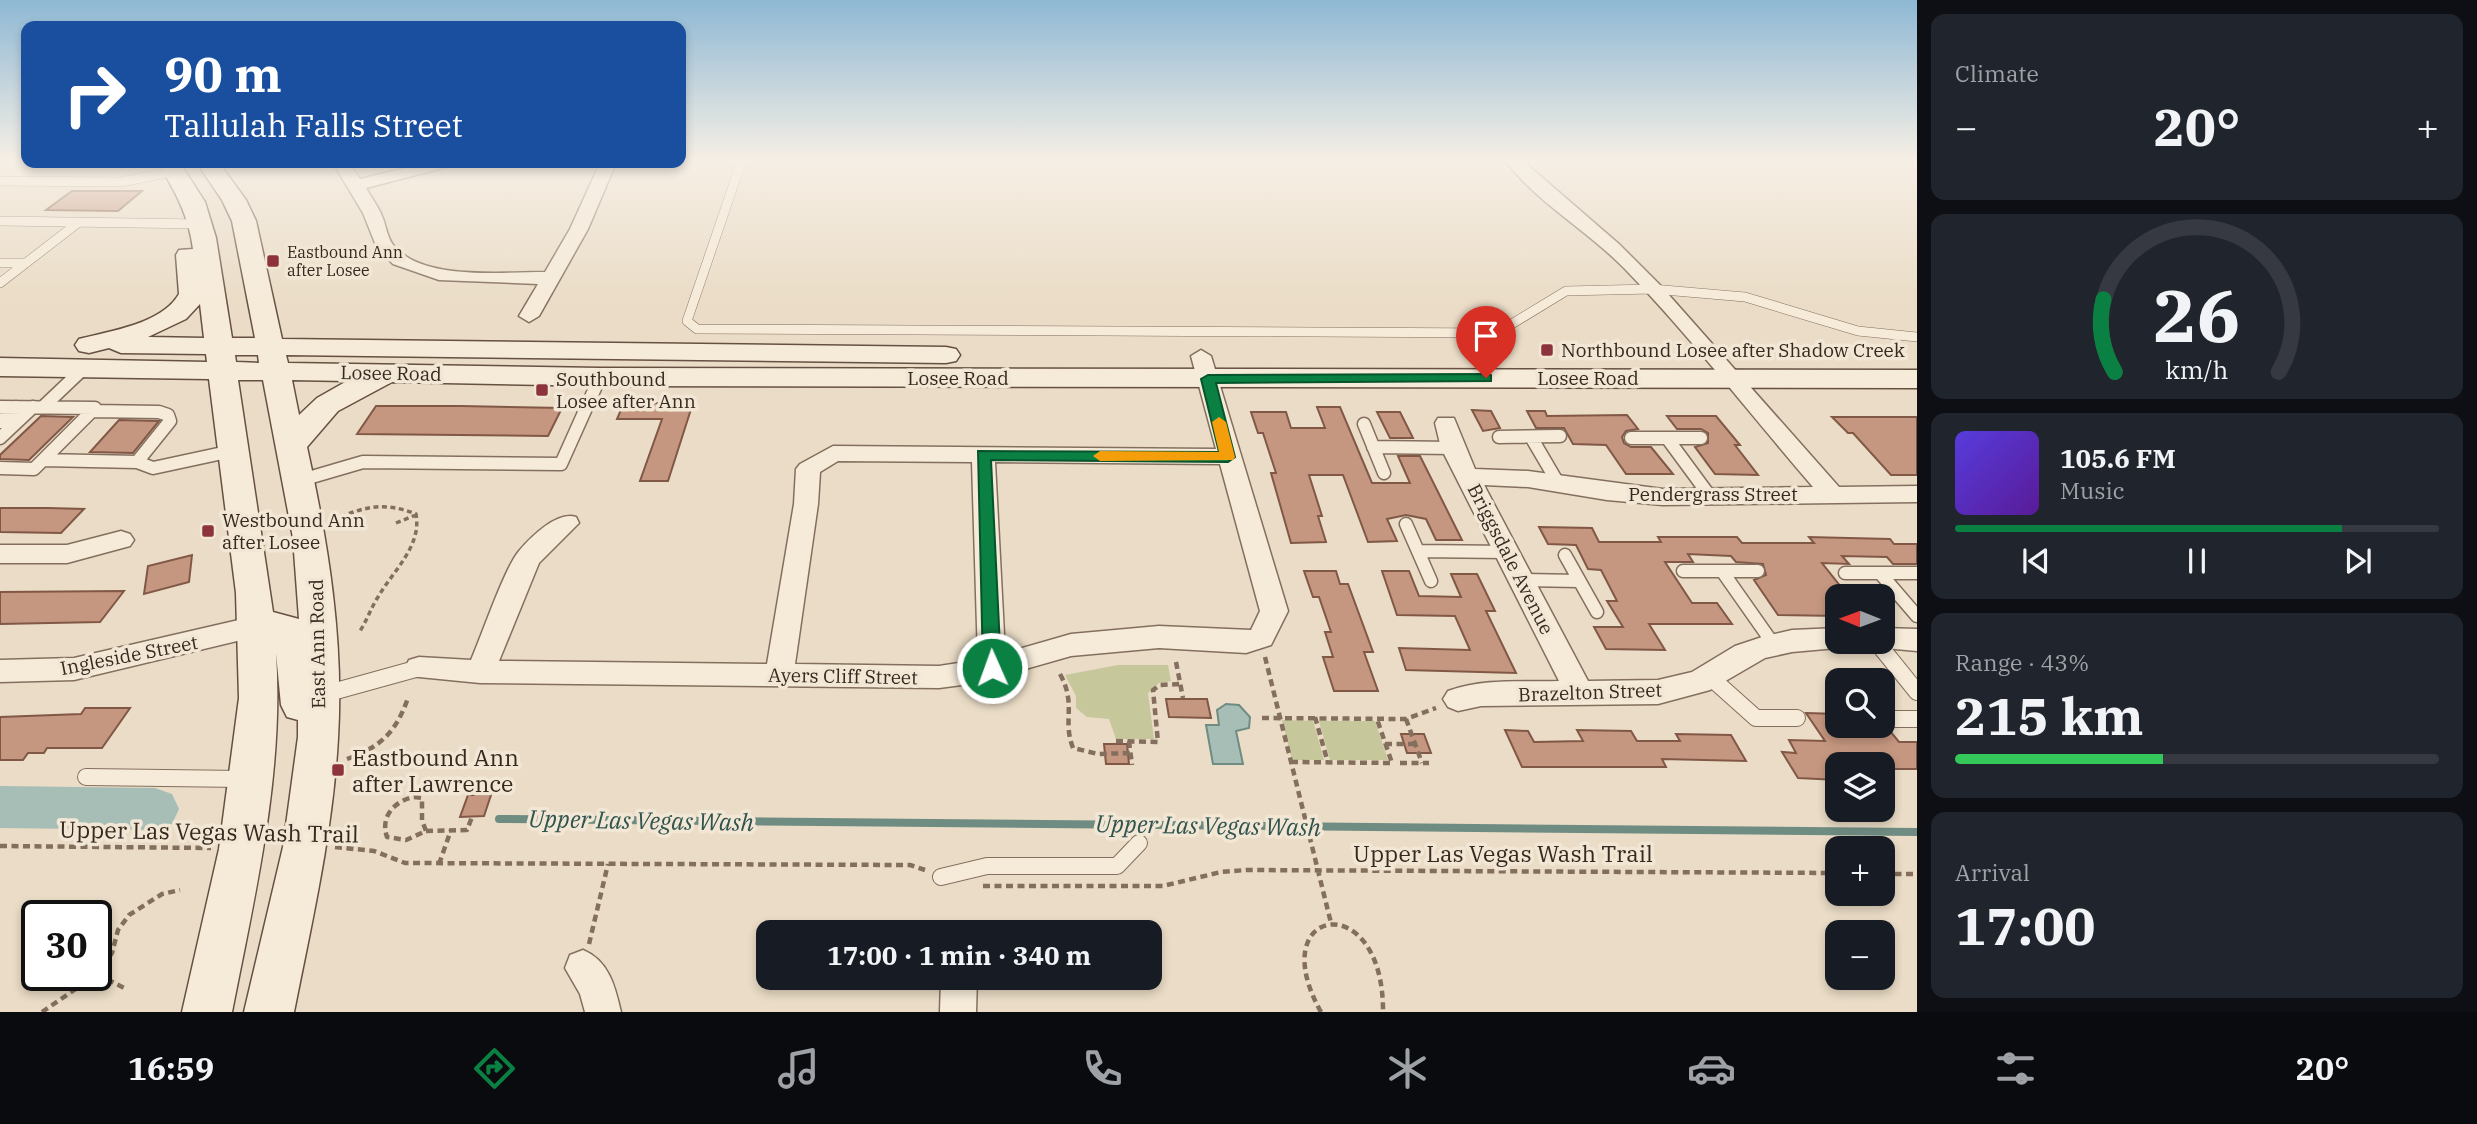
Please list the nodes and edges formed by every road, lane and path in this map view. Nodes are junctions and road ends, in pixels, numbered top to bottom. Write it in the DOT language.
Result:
graph roads {
  1 [pos="193,207"];
  2 [pos="237,207"];
  3 [pos="369,207"];
  4 [pos="589,207"];
  5 [pos="726,207"];
  6 [pos="1564,207"];
  7 [pos="0,221"];
  8 [pos="79,222"];
  9 [pos="202,231"];
  10 [pos="0,263"];
  11 [pos="26,263"];
  12 [pos="550,278"];
  13 [pos="0,283"];
  14 [pos="1652,289"];
  15 [pos="529,316"];
  16 [pos="1917,337"];
  17 [pos="0,344"];
  18 [pos="87,356"];
  19 [pos="221,358"];
  20 [pos="1917,358"];
  21 [pos="271,360"];
  22 [pos="0,367"];
  23 [pos="1205,367"];
  24 [pos="1721,367"];
  25 [pos="396,373"];
  26 [pos="600,377"];
  27 [pos="1917,379"];
  28 [pos="0,407"];
  29 [pos="16,407"];
  30 [pos="38,407"];
  31 [pos="92,411"];
  32 [pos="0,422"];
  33 [pos="1446,422"];
  34 [pos="1364,424"];
  35 [pos="1560,436"];
  36 [pos="1499,437"];
  37 [pos="1531,437"];
  38 [pos="0,438"];
  39 [pos="1631,438"];
  40 [pos="1667,438"];
  41 [pos="1701,438"];
  42 [pos="1373,447"];
  43 [pos="1453,448"];
  44 [pos="234,451"];
  45 [pos="984,455"];
  46 [pos="1228,457"];
  47 [pos="43,460"];
  48 [pos="137,462"];
  49 [pos="294,465"];
  50 [pos="0,468"];
  51 [pos="1384,473"];
  52 [pos="1468,476"];
  53 [pos="1558,483"];
  54 [pos="1832,494"];
  55 [pos="1917,494"];
  56 [pos="1709,495"];
  57 [pos="416,515"];
  58 [pos="341,517"];
  59 [pos="396,523"];
  60 [pos="567,523"];
  61 [pos="1406,524"];
  62 [pos="121,540"];
  63 [pos="1418,551"];
  64 [pos="1507,552"];
  65 [pos="0,554"];
  66 [pos="1565,555"];
  67 [pos="1683,571"];
  68 [pos="1722,571"];
  69 [pos="1758,571"];
  70 [pos="1845,573"];
  71 [pos="1880,573"];
  72 [pos="1917,573"];
  73 [pos="1522,580"];
  74 [pos="1580,581"];
  75 [pos="1431,582"];
  76 [pos="1597,612"];
  77 [pos="1917,616"];
  78 [pos="256,627"];
  79 [pos="360,631"];
  80 [pos="1261,637"];
  81 [pos="1825,639"];
  82 [pos="1895,639"];
  83 [pos="1917,640"];
  84 [pos="1774,645"];
  85 [pos="1887,654"];
  86 [pos="1176,662"];
  87 [pos="419,668"];
  88 [pos="992,668"];
  89 [pos="0,671"];
  90 [pos="480,673"];
  91 [pos="1060,674"];
  92 [pos="779,676"];
  93 [pos="1709,676"];
  94 [pos="1180,684"];
  95 [pos="1917,692"];
  96 [pos="1580,694"];
  97 [pos="319,696"];
  98 [pos="408,698"];
  99 [pos="1183,698"];
  100 [pos="1458,698"];
  101 [pos="1315,717"];
  102 [pos="1262,718"];
  103 [pos="1279,718"];
  104 [pos="1797,718"];
  105 [pos="1377,719"];
  106 [pos="1406,719"];
  107 [pos="1895,719"];
  108 [pos="1917,719"];
  109 [pos="1116,741"];
  110 [pos="1129,741"];
  111 [pos="1385,744"];
  112 [pos="1415,744"];
  113 [pos="1131,753"];
  114 [pos="339,762"];
  115 [pos="1291,762"];
  116 [pos="1328,762"];
  117 [pos="1400,763"];
  118 [pos="1422,763"];
  119 [pos="1429,764"];
  120 [pos="1132,765"];
  121 [pos="86,777"];
  122 [pos="250,779"];
  123 [pos="472,817"];
  124 [pos="451,830"];
  125 [pos="426,831"];
  126 [pos="1139,843"];
  127 [pos="0,846"];
  128 [pos="305,847"];
  129 [pos="242,849"];
  130 [pos="439,864"];
  131 [pos="608,864"];
  132 [pos="1318,870"];
  133 [pos="1825,873"];
  134 [pos="1895,874"];
  135 [pos="1917,874"];
  136 [pos="941,877"];
  137 [pos="180,890"];
  138 [pos="1331,923"];
  139 [pos="112,953"];
  140 [pos="583,968"];
  141 [pos="112,982"];
  142 [pos="126,989"];
  143 [pos="959,990"];
  144 [pos="72,991"];
  145 [pos="42,1012"];
  146 [pos="207,1012"];
  147 [pos="269,1012"];
  148 [pos="604,1012"];
  149 [pos="958,1012"];
  150 [pos="1321,1012"];
  151 [pos="1383,1012"];
  1 -- 9 [label="main road"];
  2 -- 21 [label="main road, East Ann Road"];
  3 -- 12 [label="street"];
  4 -- 12 [label="street"];
  5 -- 14 [label="lane"];
  6 -- 14 [label="street"];
  7 -- 8 [label="lane"];
  8 -- 9 [label="lane"];
  8 -- 11 [label="lane"];
  9 -- 18 [label="main road"];
  9 -- 19 [label="main road"];
  10 -- 11 [label="lane"];
  11 -- 13 [label="lane"];
  12 -- 15 [label="street"];
  14 -- 16 [label="lane"];
  14 -- 24 [label="street"];
  17 -- 18 [label="main road, Losee Road"];
  18 -- 19 [label="main road, Losee Road"];
  18 -- 22 [label="main road, Losee Road"];
  18 -- 30 [label="lane"];
  19 -- 21 [label="main road, Losee Road"];
  19 -- 44 [label="main road"];
  20 -- 24 [label="main road, Losee Road"];
  21 -- 23 [label="main road, Losee Road"];
  21 -- 25 [label="main road, Losee Road"];
  21 -- 49 [label="main road, East Ann Road"];
  23 -- 24 [label="main road, Losee Road"];
  23 -- 26 [label="main road, Losee Road"];
  23 -- 46 [label="street"];
  24 -- 27 [label="main road, Losee Road"];
  24 -- 54 [label="street"];
  25 -- 26 [label="main road, Losee Road"];
  25 -- 49 [label="main road"];
  26 -- 49 [label="lane"];
  28 -- 29 [label="lane"];
  29 -- 30 [label="lane"];
  29 -- 32 [label="lane"];
  30 -- 31 [label="lane"];
  30 -- 38 [label="lane"];
  31 -- 47 [label="lane"];
  31 -- 48 [label="lane"];
  33 -- 43 [label="street, Briggsdale Avenue"];
  34 -- 42 [label="lane"];
  35 -- 37 [label="lane"];
  36 -- 37 [label="lane"];
  37 -- 53 [label="lane"];
  39 -- 40 [label="lane"];
  40 -- 41 [label="lane"];
  40 -- 56 [label="lane"];
  42 -- 43 [label="lane"];
  42 -- 51 [label="lane"];
  43 -- 52 [label="street, Briggsdale Avenue"];
  44 -- 48 [label="lane"];
  44 -- 78 [label="main road"];
  45 -- 46 [label="street"];
  45 -- 88 [label="street"];
  45 -- 92 [label="street"];
  46 -- 80 [label="street"];
  47 -- 48 [label="lane"];
  47 -- 50 [label="lane"];
  49 -- 97 [label="main road, East Ann Road"];
  52 -- 53 [label="street, Pendergrass Street"];
  52 -- 64 [label="street, Briggsdale Avenue"];
  53 -- 56 [label="street, Pendergrass Street"];
  54 -- 55 [label="street, Pendergrass Street"];
  54 -- 56 [label="street, Pendergrass Street"];
  57 -- 58 [label="path"];
  57 -- 59 [label="path"];
  57 -- 79 [label="path"];
  60 -- 90 [label="street"];
  61 -- 63 [label="lane"];
  62 -- 65 [label="street"];
  63 -- 64 [label="lane"];
  63 -- 75 [label="lane"];
  64 -- 73 [label="street, Briggsdale Avenue"];
  66 -- 74 [label="lane"];
  67 -- 68 [label="lane"];
  68 -- 69 [label="lane"];
  68 -- 84 [label="lane"];
  70 -- 71 [label="lane"];
  71 -- 72 [label="lane"];
  71 -- 77 [label="lane"];
  73 -- 74 [label="lane"];
  73 -- 96 [label="street, Briggsdale Avenue"];
  74 -- 76 [label="lane"];
  78 -- 89 [label="street, Ingleside Street"];
  78 -- 122 [label="main road"];
  78 -- 128 [label="main road"];
  80 -- 88 [label="street, Ayers Cliff Street"];
  80 -- 103 [label="path"];
  81 -- 84 [label="street, Brazelton Street"];
  82 -- 83 [label="street"];
  84 -- 93 [label="street, Brazelton Street"];
  85 -- 95 [label="lane"];
  86 -- 94 [label="path"];
  87 -- 90 [label="street, Ayers Cliff Street"];
  87 -- 97 [label="lane"];
  88 -- 92 [label="street, Ayers Cliff Street"];
  90 -- 92 [label="street, Ayers Cliff Street"];
  91 -- 113 [label="path"];
  93 -- 96 [label="street, Brazelton Street"];
  93 -- 104 [label="lane"];
  94 -- 99 [label="path"];
  94 -- 110 [label="path"];
  96 -- 100 [label="street, Brazelton Street"];
  97 -- 128 [label="main road, East Ann Road"];
  98 -- 114 [label="path"];
  100 -- 106 [label="path"];
  101 -- 103 [label="path"];
  101 -- 105 [label="path"];
  101 -- 116 [label="path"];
  102 -- 103 [label="path"];
  103 -- 115 [label="path"];
  105 -- 106 [label="path"];
  105 -- 111 [label="path"];
  106 -- 112 [label="path"];
  107 -- 108 [label="lane"];
  109 -- 110 [label="path"];
  110 -- 113 [label="path"];
  111 -- 112 [label="path"];
  111 -- 116 [label="path"];
  112 -- 118 [label="path"];
  113 -- 120 [label="path"];
  115 -- 116 [label="path"];
  115 -- 132 [label="path"];
  117 -- 118 [label="path"];
  118 -- 119 [label="path"];
  121 -- 122 [label="lane"];
  122 -- 129 [label="main road"];
  123 -- 124 [label="path"];
  124 -- 125 [label="path"];
  124 -- 130 [label="path"];
  125 -- 125 [label="path"];
  126 -- 136 [label="lane"];
  127 -- 129 [label="path, Upper Las Vegas Wash Trail"];
  128 -- 130 [label="path, Upper Las Vegas Wash Trail"];
  128 -- 147 [label="main road, East Ann Road"];
  129 -- 146 [label="main road"];
  130 -- 131 [label="path, Upper Las Vegas Wash Trail"];
  131 -- 136 [label="path, Upper Las Vegas Wash Trail"];
  131 -- 140 [label="path"];
  132 -- 133 [label="path, Upper Las Vegas Wash Trail"];
  132 -- 136 [label="path, Upper Las Vegas Wash Trail"];
  132 -- 138 [label="path"];
  134 -- 135 [label="path"];
  137 -- 139 [label="path"];
  138 -- 150 [label="path"];
  138 -- 151 [label="path"];
  140 -- 148 [label="street"];
  141 -- 142 [label="path"];
  143 -- 149 [label="street"];
  144 -- 145 [label="path"];
}
